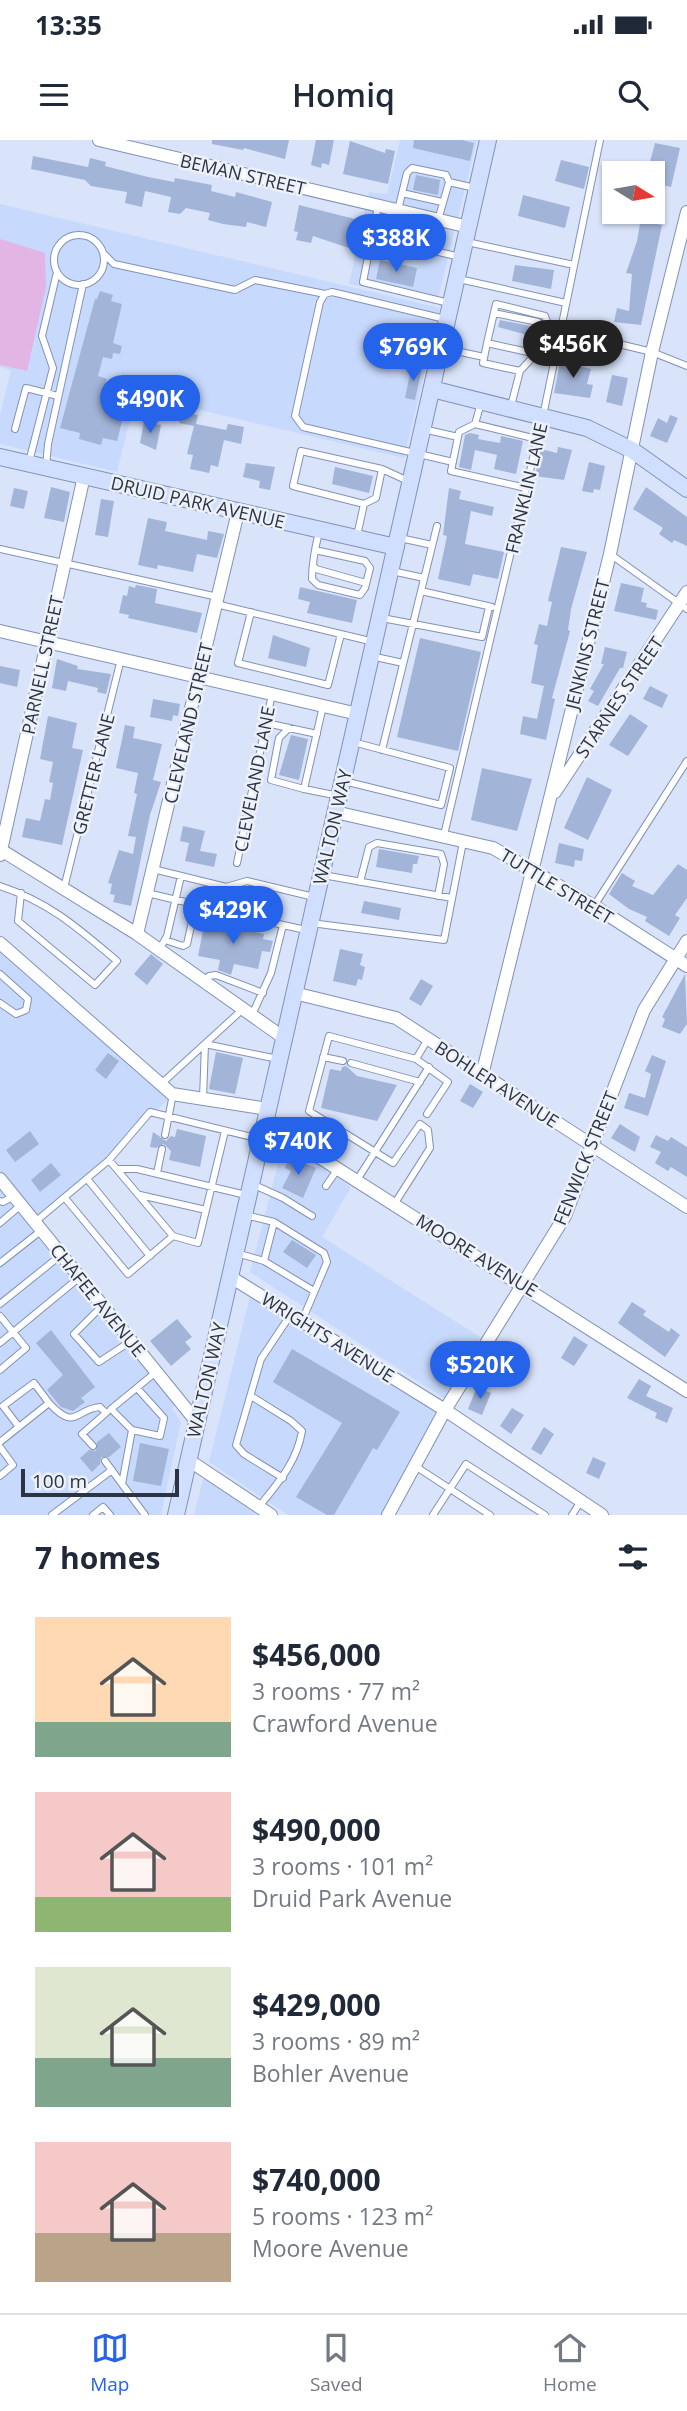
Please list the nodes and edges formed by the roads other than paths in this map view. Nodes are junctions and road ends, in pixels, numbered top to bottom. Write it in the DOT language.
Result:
graph roads {
  1 [pos="99,140"];
  2 [pos="488,140"];
  3 [pos="600,140"];
  4 [pos="140,145"];
  5 [pos="449,182"];
  6 [pos="477,189"];
  7 [pos="402,194"];
  8 [pos="443,202"];
  9 [pos="378,206"];
  10 [pos="398,210"];
  11 [pos="687,212"];
  12 [pos="438,220"];
  13 [pos="685,228"];
  14 [pos="371,236"];
  15 [pos="466,242"];
  16 [pos="103,253"];
  17 [pos="114,264"];
  18 [pos="574,265"];
  19 [pos="102,269"];
  20 [pos="57,272"];
  21 [pos="457,278"];
  22 [pos="83,284"];
  23 [pos="325,293"];
  24 [pos="566,303"];
  25 [pos="450,311"];
  26 [pos="561,330"];
  27 [pos="488,343"];
  28 [pos="441,348"];
  29 [pos="652,352"];
  30 [pos="537,354"];
  31 [pos="484,357"];
  32 [pos="687,366"];
  33 [pos="520,371"];
  34 [pos="432,389"];
  35 [pos="47,393"];
  36 [pos="58,396"];
  37 [pos="481,401"];
  38 [pos="510,408"];
  39 [pos="542,416"];
  40 [pos="475,424"];
  41 [pos="15,429"];
  42 [pos="423,429"];
  43 [pos="458,437"];
  44 [pos="537,439"];
  45 [pos="632,450"];
  46 [pos="417,453"];
  47 [pos="0,457"];
  48 [pos="453,462"];
  49 [pos="29,464"];
  50 [pos="46,468"];
  51 [pos="382,469"];
  52 [pos="84,477"];
  53 [pos="411,482"];
  54 [pos="526,488"];
  55 [pos="687,489"];
  56 [pos="364,504"];
  57 [pos="238,512"];
  58 [pos="437,526"];
  59 [pos="320,530"];
  60 [pos="356,538"];
  61 [pos="397,542"];
  62 [pos="432,545"];
  63 [pos="0,549"];
  64 [pos="315,550"];
  65 [pos="610,554"];
  66 [pos="312,563"];
  67 [pos="64,564"];
  68 [pos="390,570"];
  69 [pos="424,578"];
  70 [pos="366,585"];
  71 [pos="421,591"];
  72 [pos="386,592"];
  73 [pos="687,592"];
  74 [pos="217,600"];
  75 [pos="489,607"];
  76 [pos="684,607"];
  77 [pos="497,608"];
  78 [pos="251,612"];
  79 [pos="380,618"];
  80 [pos="414,623"];
  81 [pos="0,631"];
  82 [pos="341,634"];
  83 [pos="47,642"];
  84 [pos="372,649"];
  85 [pos="121,659"];
  86 [pos="403,663"];
  87 [pos="199,677"];
  88 [pos="272,694"];
  89 [pos="323,706"];
  90 [pos="358,714"];
  91 [pos="266,723"];
  92 [pos="289,728"];
  93 [pos="317,734"];
  94 [pos="351,742"];
  95 [pos="382,750"];
  96 [pos="687,761"];
  97 [pos="304,789"];
  98 [pos="339,796"];
  99 [pos="549,801"];
  100 [pos="444,835"];
  101 [pos="464,840"];
  102 [pos="1,853"];
  103 [pos="237,863"];
  104 [pos="153,869"];
  105 [pos="533,870"];
  106 [pos="321,875"];
  107 [pos="181,876"];
  108 [pos="360,882"];
  109 [pos="0,886"];
  110 [pos="64,888"];
  111 [pos="21,893"];
  112 [pos="147,893"];
  113 [pos="439,896"];
  114 [pos="316,897"];
  115 [pos="452,898"];
  116 [pos="176,899"];
  117 [pos="196,904"];
  118 [pos="594,906"];
  119 [pos="283,925"];
  120 [pos="309,926"];
  121 [pos="137,934"];
  122 [pos="687,941"];
  123 [pos="162,945"];
  124 [pos="2,948"];
  125 [pos="681,963"];
  126 [pos="0,974"];
  127 [pos="204,982"];
  128 [pos="263,993"];
  129 [pos="294,993"];
  130 [pos="0,1003"];
  131 [pos="247,1012"];
  132 [pos="284,1038"];
  133 [pos="428,1039"];
  134 [pos="205,1044"];
  135 [pos="323,1057"];
  136 [pos="279,1059"];
  137 [pos="416,1059"];
  138 [pos="343,1061"];
  139 [pos="351,1063"];
  140 [pos="429,1068"];
  141 [pos="482,1075"];
  142 [pos="420,1082"];
  143 [pos="161,1084"];
  144 [pos="173,1094"];
  145 [pos="203,1099"];
  146 [pos="427,1114"];
  147 [pos="266,1115"];
  148 [pos="169,1116"];
  149 [pos="225,1131"];
  150 [pos="165,1135"];
  151 [pos="260,1139"];
  152 [pos="592,1145"];
  153 [pos="162,1149"];
  154 [pos="374,1153"];
  155 [pos="109,1160"];
  156 [pos="338,1168"];
  157 [pos="117,1169"];
  158 [pos="157,1173"];
  159 [pos="0,1179"];
  160 [pos="88,1180"];
  161 [pos="357,1180"];
  162 [pos="212,1186"];
  163 [pos="326,1186"];
  164 [pos="249,1189"];
  165 [pos="139,1195"];
  166 [pos="65,1198"];
  167 [pos="10,1201"];
  168 [pos="395,1203"];
  169 [pos="687,1207"];
  170 [pos="206,1210"];
  171 [pos="10,1214"];
  172 [pos="243,1214"];
  173 [pos="312,1216"];
  174 [pos="274,1222"];
  175 [pos="0,1223"];
  176 [pos="38,1226"];
  177 [pos="173,1236"];
  178 [pos="235,1253"];
  179 [pos="61,1254"];
  180 [pos="150,1256"];
  181 [pos="264,1261"];
  182 [pos="0,1263"];
  183 [pos="229,1276"];
  184 [pos="80,1277"];
  185 [pos="522,1283"];
  186 [pos="314,1291"];
  187 [pos="0,1304"];
  188 [pos="103,1305"];
  189 [pos="0,1316"];
  190 [pos="296,1317"];
  191 [pos="13,1332"];
  192 [pos="131,1341"];
  193 [pos="0,1343"];
  194 [pos="0,1370"];
  195 [pos="156,1372"];
  196 [pos="136,1388"];
  197 [pos="687,1391"];
  198 [pos="251,1396"];
  199 [pos="49,1403"];
  200 [pos="445,1410"];
  201 [pos="108,1411"];
  202 [pos="196,1421"];
  203 [pos="19,1427"];
  204 [pos="132,1430"];
  205 [pos="0,1445"];
  206 [pos="93,1446"];
  207 [pos="187,1459"];
  208 [pos="104,1461"];
  209 [pos="415,1466"];
  210 [pos="112,1470"];
  211 [pos="0,1476"];
  212 [pos="283,1478"];
  213 [pos="122,1484"];
  214 [pos="450,1489"];
  215 [pos="581,1501"];
  216 [pos="258,1508"];
  217 [pos="51,1515"];
  218 [pos="93,1515"];
  219 [pos="110,1515"];
  220 [pos="145,1515"];
  221 [pos="176,1515"];
  222 [pos="271,1515"];
  223 [pos="387,1515"];
  224 [pos="433,1515"];
  225 [pos="490,1515"];
  226 [pos="545,1515"];
  227 [pos="572,1515"];
  228 [pos="602,1515"];
  1 -- 4 [label="street, BEMAN STREET"];
  2 -- 6 [label="main road, WALTON WAY"];
  3 -- 18 [label="lane, FRANKLIN LANE"];
  4 -- 9 [label="street, BEMAN STREET"];
  5 -- 6 [label="lane"];
  5 -- 7 [label="lane"];
  5 -- 8 [label="lane"];
  6 -- 15 [label="main road, WALTON WAY"];
  7 -- 8 [label="lane"];
  7 -- 10 [label="lane"];
  8 -- 12 [label="lane"];
  9 -- 10 [label="street, BEMAN STREET"];
  9 -- 14 [label="lane"];
  10 -- 12 [label="street, BEMAN STREET"];
  11 -- 13 [label="street, JENKINS STREET"];
  12 -- 15 [label="street, BEMAN STREET"];
  13 -- 29 [label="street, JENKINS STREET"];
  14 -- 15 [label="lane"];
  14 -- 25 [label="lane"];
  15 -- 18 [label="lane"];
  15 -- 21 [label="main road, WALTON WAY"];
  16 -- 17 [label="lane"];
  16 -- 19 [label="lane"];
  16 -- 20 [label="lane"];
  17 -- 19 [label="lane"];
  17 -- 23 [label="lane"];
  18 -- 24 [label="lane, FRANKLIN LANE"];
  19 -- 22 [label="lane"];
  20 -- 22 [label="lane"];
  20 -- 35 [label="lane"];
  21 -- 24 [label="lane"];
  21 -- 25 [label="main road, WALTON WAY"];
  22 -- 36 [label="lane"];
  23 -- 25 [label="lane"];
  23 -- 46 [label="lane"];
  24 -- 26 [label="lane, FRANKLIN LANE"];
  25 -- 28 [label="main road, WALTON WAY"];
  26 -- 29 [label="lane"];
  26 -- 39 [label="lane, FRANKLIN LANE"];
  27 -- 30 [label="lane"];
  27 -- 30 [label="lane"];
  27 -- 31 [label="lane"];
  28 -- 31 [label="lane"];
  28 -- 34 [label="main road, WALTON WAY"];
  29 -- 32 [label="lane"];
  29 -- 45 [label="street, JENKINS STREET"];
  30 -- 33 [label="lane"];
  31 -- 33 [label="lane"];
  33 -- 38 [label="lane"];
  34 -- 37 [label="main road"];
  34 -- 42 [label="main road, WALTON WAY"];
  35 -- 36 [label="lane"];
  35 -- 41 [label="lane"];
  35 -- 49 [label="lane"];
  36 -- 50 [label="lane"];
  37 -- 38 [label="main road"];
  37 -- 40 [label="lane"];
  38 -- 39 [label="main road"];
  39 -- 44 [label="lane, FRANKLIN LANE"];
  39 -- 45 [label="main road"];
  40 -- 43 [label="lane"];
  40 -- 44 [label="lane"];
  42 -- 43 [label="lane"];
  42 -- 46 [label="main road, WALTON WAY"];
  43 -- 48 [label="lane"];
  44 -- 54 [label="lane, FRANKLIN LANE"];
  45 -- 55 [label="main road"];
  45 -- 65 [label="street, JENKINS STREET"];
  46 -- 48 [label="lane"];
  46 -- 53 [label="main road, WALTON WAY"];
  47 -- 49 [label="main road, DRUID PARK AVENUE"];
  48 -- 54 [label="lane"];
  49 -- 50 [label="main road, DRUID PARK AVENUE"];
  50 -- 52 [label="main road, DRUID PARK AVENUE"];
  51 -- 53 [label="lane"];
  51 -- 56 [label="lane"];
  51 -- 56 [label="lane"];
  52 -- 57 [label="main road, DRUID PARK AVENUE"];
  52 -- 67 [label="street, PARNELL STREET"];
  53 -- 61 [label="main road, WALTON WAY"];
  54 -- 77 [label="lane, FRANKLIN LANE"];
  56 -- 60 [label="lane"];
  57 -- 59 [label="main road, DRUID PARK AVENUE"];
  57 -- 74 [label="street, CLEVELAND STREET"];
  58 -- 62 [label="lane"];
  59 -- 60 [label="main road, DRUID PARK AVENUE"];
  59 -- 64 [label="lane"];
  60 -- 61 [label="main road, DRUID PARK AVENUE"];
  61 -- 62 [label="lane"];
  61 -- 68 [label="main road, WALTON WAY"];
  62 -- 69 [label="lane"];
  63 -- 67 [label="lane"];
  64 -- 66 [label="lane"];
  64 -- 70 [label="lane"];
  65 -- 76 [label="lane"];
  65 -- 99 [label="street, JENKINS STREET"];
  66 -- 70 [label="lane"];
  66 -- 70 [label="lane"];
  67 -- 74 [label="lane"];
  67 -- 83 [label="street, PARNELL STREET"];
  68 -- 69 [label="lane"];
  68 -- 72 [label="main road, WALTON WAY"];
  69 -- 71 [label="lane"];
  70 -- 72 [label="lane"];
  71 -- 75 [label="lane"];
  71 -- 80 [label="lane"];
  72 -- 79 [label="main road, WALTON WAY"];
  73 -- 76 [label="street, STARNES STREET"];
  74 -- 78 [label="lane"];
  74 -- 87 [label="street, CLEVELAND STREET"];
  75 -- 77 [label="lane"];
  75 -- 80 [label="lane"];
  76 -- 99 [label="street, STARNES STREET"];
  77 -- 100 [label="lane, FRANKLIN LANE"];
  78 -- 82 [label="lane"];
  78 -- 82 [label="lane"];
  79 -- 80 [label="lane"];
  79 -- 84 [label="main road, WALTON WAY"];
  80 -- 86 [label="lane"];
  81 -- 83 [label="street"];
  82 -- 84 [label="lane"];
  83 -- 85 [label="street"];
  83 -- 102 [label="street, PARNELL STREET"];
  84 -- 86 [label="lane"];
  84 -- 90 [label="main road, WALTON WAY"];
  85 -- 87 [label="street"];
  85 -- 110 [label="lane, GRETTER LANE"];
  86 -- 95 [label="lane"];
  87 -- 88 [label="street"];
  87 -- 104 [label="street, CLEVELAND STREET"];
  88 -- 89 [label="street"];
  88 -- 91 [label="lane, CLEVELAND LANE"];
  89 -- 90 [label="street"];
  89 -- 93 [label="lane"];
  90 -- 94 [label="main road, WALTON WAY"];
  91 -- 92 [label="lane"];
  91 -- 103 [label="lane, CLEVELAND LANE"];
  92 -- 93 [label="lane"];
  92 -- 97 [label="lane"];
  93 -- 97 [label="lane"];
  94 -- 95 [label="lane"];
  94 -- 98 [label="main road, WALTON WAY"];
  95 -- 98 [label="lane"];
  96 -- 118 [label="lane"];
  97 -- 98 [label="lane"];
  98 -- 100 [label="street, TUTTLE STREET"];
  98 -- 106 [label="main road, WALTON WAY"];
  99 -- 105 [label="street, JENKINS STREET"];
  100 -- 101 [label="street, TUTTLE STREET"];
  101 -- 105 [label="street, TUTTLE STREET"];
  101 -- 115 [label="lane"];
  102 -- 110 [label="street"];
  104 -- 107 [label="lane"];
  104 -- 112 [label="street, CLEVELAND STREET"];
  105 -- 118 [label="street, TUTTLE STREET"];
  105 -- 141 [label="street, JENKINS STREET"];
  106 -- 108 [label="lane"];
  106 -- 114 [label="main road, WALTON WAY"];
  107 -- 114 [label="lane"];
  107 -- 116 [label="lane"];
  108 -- 113 [label="lane"];
  108 -- 113 [label="lane"];
  109 -- 111 [label="lane"];
  110 -- 121 [label="street"];
  111 -- 111 [label="lane"];
  112 -- 116 [label="lane"];
  112 -- 121 [label="street, CLEVELAND STREET"];
  113 -- 115 [label="lane"];
  114 -- 120 [label="main road, WALTON WAY"];
  115 -- 120 [label="lane"];
  116 -- 117 [label="lane"];
  116 -- 123 [label="lane"];
  117 -- 119 [label="lane"];
  117 -- 123 [label="lane"];
  118 -- 125 [label="street, TUTTLE STREET"];
  119 -- 120 [label="lane"];
  119 -- 128 [label="lane"];
  120 -- 129 [label="main road, WALTON WAY"];
  121 -- 123 [label="street"];
  122 -- 125 [label="street, FENWICK STREET"];
  123 -- 127 [label="street"];
  124 -- 143 [label="street"];
  125 -- 152 [label="street, FENWICK STREET"];
  126 -- 130 [label="lane"];
  127 -- 128 [label="lane"];
  127 -- 131 [label="street"];
  128 -- 131 [label="lane"];
  129 -- 132 [label="main road, WALTON WAY"];
  129 -- 133 [label="street, BOHLER AVENUE"];
  131 -- 132 [label="street"];
  131 -- 134 [label="lane"];
  132 -- 136 [label="main road, WALTON WAY"];
  133 -- 137 [label="lane"];
  133 -- 141 [label="street, BOHLER AVENUE"];
  134 -- 136 [label="lane"];
  134 -- 143 [label="lane"];
  134 -- 145 [label="lane"];
  135 -- 137 [label="lane"];
  135 -- 138 [label="lane"];
  135 -- 154 [label="lane"];
  136 -- 147 [label="main road, WALTON WAY"];
  137 -- 140 [label="lane"];
  139 -- 142 [label="lane"];
  140 -- 142 [label="lane"];
  140 -- 146 [label="lane"];
  141 -- 152 [label="street, BOHLER AVENUE"];
  142 -- 154 [label="lane"];
  143 -- 144 [label="street"];
  144 -- 145 [label="street, MOORE AVENUE"];
  144 -- 148 [label="lane"];
  145 -- 147 [label="street, MOORE AVENUE"];
  147 -- 151 [label="main road, WALTON WAY"];
  147 -- 156 [label="street, MOORE AVENUE"];
  148 -- 149 [label="lane"];
  148 -- 150 [label="lane"];
  148 -- 155 [label="lane"];
  149 -- 151 [label="lane"];
  149 -- 162 [label="lane"];
  151 -- 164 [label="main road, WALTON WAY"];
  152 -- 169 [label="street, BOHLER AVENUE"];
  152 -- 185 [label="street, FENWICK STREET"];
  153 -- 158 [label="lane"];
  154 -- 161 [label="lane"];
  154 -- 168 [label="lane"];
  155 -- 157 [label="lane"];
  155 -- 160 [label="lane"];
  156 -- 161 [label="street, MOORE AVENUE"];
  156 -- 163 [label="lane"];
  157 -- 158 [label="lane"];
  157 -- 165 [label="lane"];
  158 -- 162 [label="lane"];
  159 -- 167 [label="street, CHAFEE AVENUE"];
  160 -- 166 [label="lane"];
  160 -- 180 [label="lane"];
  161 -- 168 [label="street, MOORE AVENUE"];
  162 -- 164 [label="lane"];
  162 -- 170 [label="lane"];
  164 -- 172 [label="main road, WALTON WAY"];
  164 -- 173 [label="lane"];
  165 -- 170 [label="lane"];
  165 -- 177 [label="lane"];
  166 -- 176 [label="lane"];
  166 -- 180 [label="lane"];
  167 -- 171 [label="lane"];
  167 -- 171 [label="lane"];
  167 -- 176 [label="street, CHAFEE AVENUE"];
  168 -- 185 [label="street, MOORE AVENUE"];
  170 -- 177 [label="lane"];
  171 -- 175 [label="lane"];
  172 -- 174 [label="lane"];
  172 -- 178 [label="main road, WALTON WAY"];
  174 -- 181 [label="lane"];
  174 -- 186 [label="lane"];
  176 -- 179 [label="street, CHAFEE AVENUE"];
  176 -- 182 [label="lane"];
  177 -- 180 [label="lane"];
  178 -- 181 [label="lane"];
  178 -- 183 [label="main road, WALTON WAY"];
  179 -- 184 [label="street, CHAFEE AVENUE"];
  179 -- 187 [label="lane"];
  181 -- 186 [label="lane"];
  183 -- 190 [label="street, WRIGHTS AVENUE"];
  183 -- 202 [label="main road, WALTON WAY"];
  184 -- 188 [label="street, CHAFEE AVENUE"];
  184 -- 191 [label="lane"];
  185 -- 197 [label="street, MOORE AVENUE"];
  185 -- 200 [label="street, FENWICK STREET"];
  186 -- 190 [label="lane"];
  188 -- 192 [label="street, CHAFEE AVENUE"];
  188 -- 192 [label="lane"];
  189 -- 191 [label="lane"];
  190 -- 198 [label="lane"];
  190 -- 200 [label="street, WRIGHTS AVENUE"];
  191 -- 193 [label="lane"];
  191 -- 194 [label="lane"];
  192 -- 195 [label="street, CHAFEE AVENUE"];
  195 -- 196 [label="lane"];
  195 -- 202 [label="street, CHAFEE AVENUE"];
  196 -- 201 [label="lane"];
  196 -- 204 [label="lane"];
  198 -- 212 [label="lane"];
  198 -- 212 [label="lane"];
  199 -- 201 [label="lane"];
  199 -- 203 [label="lane"];
  199 -- 203 [label="lane"];
  200 -- 209 [label="street, FENWICK STREET"];
  200 -- 215 [label="street, WRIGHTS AVENUE"];
  201 -- 204 [label="lane"];
  201 -- 206 [label="lane"];
  202 -- 207 [label="main road, WALTON WAY"];
  203 -- 205 [label="lane"];
  204 -- 213 [label="lane"];
  205 -- 211 [label="lane"];
  207 -- 216 [label="street"];
  207 -- 221 [label="main road, WALTON WAY"];
  208 -- 210 [label="lane"];
  209 -- 214 [label="lane"];
  209 -- 223 [label="street, FENWICK STREET"];
  210 -- 213 [label="lane"];
  210 -- 217 [label="lane"];
  212 -- 216 [label="lane"];
  213 -- 220 [label="lane"];
  214 -- 224 [label="lane"];
  214 -- 225 [label="lane"];
  214 -- 226 [label="lane"];
  215 -- 227 [label="lane"];
  215 -- 228 [label="street, WRIGHTS AVENUE"];
  216 -- 222 [label="street"];
  218 -- 219 [label="lane"];
}
